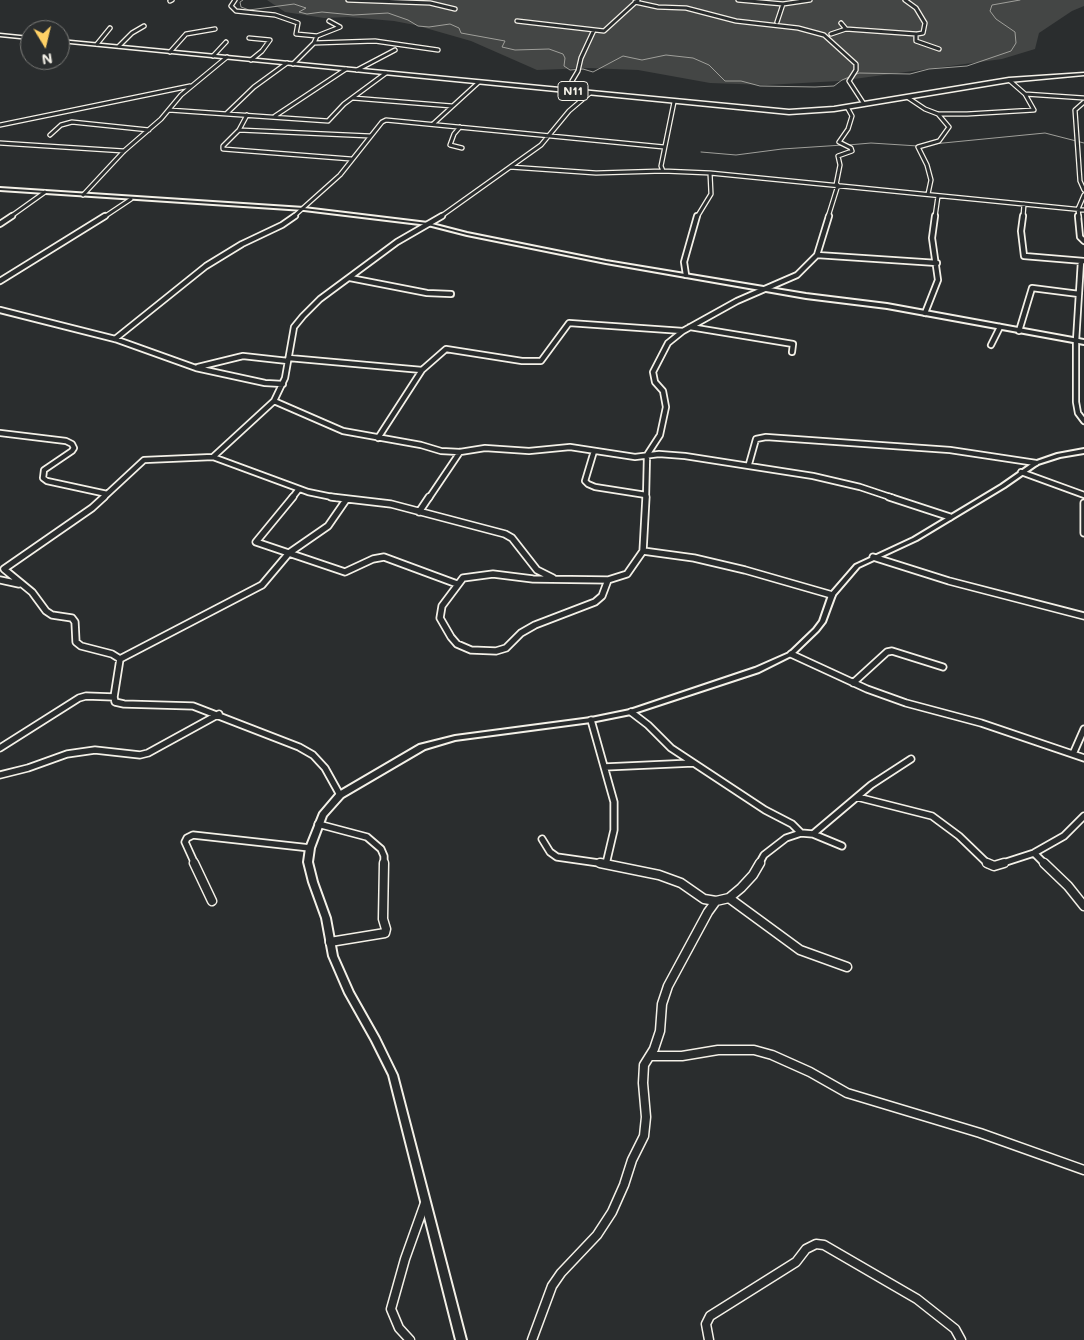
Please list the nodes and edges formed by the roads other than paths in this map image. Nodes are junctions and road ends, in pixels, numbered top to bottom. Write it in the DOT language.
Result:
graph roads {
  1 [pos="235,0"];
  2 [pos="348,0"];
  3 [pos="738,0"];
  4 [pos="810,0"];
  5 [pos="905,0"];
  6 [pos="636,1"];
  7 [pos="783,4"];
  8 [pos="455,8"];
  9 [pos="329,21"];
  10 [pos="517,21"];
  11 [pos="777,22"];
  12 [pos="841,23"];
  13 [pos="144,26"];
  14 [pos="110,28"];
  15 [pos="215,29"];
  16 [pos="594,30"];
  17 [pos="846,30"];
  18 [pos="831,34"];
  19 [pos="917,34"];
  20 [pos="0,35"];
  21 [pos="318,36"];
  22 [pos="20,37"];
  23 [pos="250,38"];
  24 [pos="70,41"];
  25 [pos="226,42"];
  26 [pos="314,43"];
  27 [pos="97,44"];
  28 [pos="119,46"];
  29 [pos="940,49"];
  30 [pos="395,50"];
  31 [pos="438,50"];
  32 [pos="170,52"];
  33 [pos="213,56"];
  34 [pos="227,57"];
  35 [pos="251,60"];
  36 [pos="290,64"];
  37 [pos="346,69"];
  38 [pos="358,70"];
  39 [pos="386,73"];
  40 [pos="1084,74"];
  41 [pos="1009,80"];
  42 [pos="479,82"];
  43 [pos="192,86"];
  44 [pos="575,92"];
  45 [pos="590,93"];
  46 [pos="1025,94"];
  47 [pos="907,97"];
  48 [pos="353,98"];
  49 [pos="1084,100"];
  50 [pos="674,102"];
  51 [pos="864,104"];
  52 [pos="452,106"];
  53 [pos="847,106"];
  54 [pos="169,110"];
  55 [pos="227,113"];
  56 [pos="246,114"];
  57 [pos="938,114"];
  58 [pos="275,116"];
  59 [pos="433,124"];
  60 [pos="0,125"];
  61 [pos="460,127"];
  62 [pos="149,130"];
  63 [pos="239,130"];
  64 [pos="50,135"];
  65 [pos="370,136"];
  66 [pos="548,136"];
  67 [pos="0,143"];
  68 [pos="664,147"];
  69 [pos="462,148"];
  70 [pos="124,151"];
  71 [pos="1077,158"];
  72 [pos="351,159"];
  73 [pos="1084,159"];
  74 [pos="510,167"];
  75 [pos="663,171"];
  76 [pos="710,173"];
  77 [pos="837,185"];
  78 [pos="0,189"];
  79 [pos="1084,190"];
  80 [pos="45,192"];
  81 [pos="928,194"];
  82 [pos="83,195"];
  83 [pos="1084,195"];
  84 [pos="938,196"];
  85 [pos="131,199"];
  86 [pos="1024,204"];
  87 [pos="304,209"];
  88 [pos="1078,209"];
  89 [pos="1084,210"];
  90 [pos="0,224"];
  91 [pos="428,224"];
  92 [pos="1084,241"];
  93 [pos="817,254"];
  94 [pos="1082,261"];
  95 [pos="937,263"];
  96 [pos="686,275"];
  97 [pos="350,278"];
  98 [pos="0,281"];
  99 [pos="764,289"];
  100 [pos="451,294"];
  101 [pos="1079,294"];
  102 [pos="0,310"];
  103 [pos="925,313"];
  104 [pos="690,327"];
  105 [pos="1000,327"];
  106 [pos="683,331"];
  107 [pos="1019,331"];
  108 [pos="115,340"];
  109 [pos="1076,341"];
  110 [pos="1084,342"];
  111 [pos="991,345"];
  112 [pos="792,352"];
  113 [pos="289,360"];
  114 [pos="196,368"];
  115 [pos="422,370"];
  116 [pos="283,384"];
  117 [pos="274,401"];
  118 [pos="1084,421"];
  119 [pos="0,432"];
  120 [pos="378,438"];
  121 [pos="594,451"];
  122 [pos="1084,451"];
  123 [pos="460,452"];
  124 [pos="647,455"];
  125 [pos="213,457"];
  126 [pos="1036,463"];
  127 [pos="749,464"];
  128 [pos="1021,472"];
  129 [pos="298,490"];
  130 [pos="107,494"];
  131 [pos="1084,495"];
  132 [pos="646,496"];
  133 [pos="346,500"];
  134 [pos="1084,503"];
  135 [pos="419,512"];
  136 [pos="950,517"];
  137 [pos="1084,533"];
  138 [pos="643,551"];
  139 [pos="289,552"];
  140 [pos="873,557"];
  141 [pos="553,578"];
  142 [pos="0,580"];
  143 [pos="608,580"];
  144 [pos="21,584"];
  145 [pos="457,584"];
  146 [pos="832,595"];
  147 [pos="1084,616"];
  148 [pos="791,654"];
  149 [pos="120,659"];
  150 [pos="943,667"];
  151 [pos="853,682"];
  152 [pos="114,697"];
  153 [pos="631,712"];
  154 [pos="219,714"];
  155 [pos="591,720"];
  156 [pos="1084,729"];
  157 [pos="0,748"];
  158 [pos="1072,754"];
  159 [pos="1084,758"];
  160 [pos="911,759"];
  161 [pos="694,763"];
  162 [pos="604,767"];
  163 [pos="0,774"];
  164 [pos="340,795"];
  165 [pos="857,797"];
  166 [pos="1084,816"];
  167 [pos="318,824"];
  168 [pos="801,832"];
  169 [pos="813,834"];
  170 [pos="542,839"];
  171 [pos="842,846"];
  172 [pos="310,848"];
  173 [pos="1034,853"];
  174 [pos="606,864"];
  175 [pos="729,898"];
  176 [pos="212,901"];
  177 [pos="716,901"];
  178 [pos="1084,906"];
  179 [pos="330,942"];
  180 [pos="847,967"];
  181 [pos="650,1056"];
  182 [pos="1084,1170"];
  183 [pos="425,1201"];
  184 [pos="410,1340"];
  185 [pos="461,1340"];
  186 [pos="532,1340"];
  187 [pos="709,1340"];
  188 [pos="961,1340"];
  1 -- 21 [label="street"];
  2 -- 8 [label="street"];
  3 -- 7 [label="street"];
  4 -- 7 [label="street"];
  5 -- 19 [label="street"];
  6 -- 16 [label="street"];
  6 -- 51 [label="street"];
  7 -- 11 [label="street"];
  9 -- 21 [label="street"];
  10 -- 16 [label="street"];
  12 -- 17 [label="street"];
  13 -- 28 [label="street"];
  14 -- 27 [label="street"];
  15 -- 32 [label="street"];
  16 -- 44 [label="street"];
  17 -- 18 [label="street"];
  17 -- 19 [label="street"];
  19 -- 29 [label="street"];
  20 -- 22 [label="highway"];
  21 -- 26 [label="street"];
  23 -- 35 [label="street"];
  24 -- 27 [label="highway, N11"];
  25 -- 33 [label="street"];
  26 -- 31 [label="street"];
  26 -- 36 [label="street"];
  27 -- 28 [label="highway, N11"];
  28 -- 32 [label="highway, N11"];
  30 -- 38 [label="street"];
  32 -- 33 [label="highway, N11"];
  33 -- 34 [label="highway, N11"];
  34 -- 35 [label="highway, N11"];
  34 -- 43 [label="street"];
  35 -- 36 [label="highway, N11"];
  36 -- 37 [label="highway, N11"];
  36 -- 55 [label="street"];
  37 -- 38 [label="highway, N11"];
  37 -- 58 [label="street"];
  38 -- 39 [label="highway, N11"];
  39 -- 42 [label="highway, N11"];
  39 -- 48 [label="street"];
  40 -- 41 [label="highway, N11"];
  41 -- 46 [label="street"];
  41 -- 47 [label="highway, N11"];
  42 -- 44 [label="highway, N11"];
  42 -- 52 [label="street"];
  43 -- 54 [label="street"];
  43 -- 60 [label="street"];
  44 -- 45 [label="highway, N11"];
  45 -- 50 [label="highway, N11"];
  45 -- 66 [label="street"];
  46 -- 49 [label="street"];
  46 -- 57 [label="street"];
  47 -- 51 [label="highway, N11"];
  47 -- 57 [label="street"];
  48 -- 52 [label="street"];
  48 -- 58 [label="street"];
  49 -- 71 [label="street"];
  50 -- 53 [label="highway, N11"];
  50 -- 68 [label="street"];
  51 -- 53 [label="highway, N11"];
  52 -- 59 [label="street"];
  53 -- 77 [label="street"];
  54 -- 55 [label="street"];
  54 -- 62 [label="street"];
  55 -- 56 [label="street"];
  56 -- 58 [label="street"];
  56 -- 63 [label="street"];
  57 -- 81 [label="street"];
  59 -- 61 [label="street"];
  59 -- 65 [label="street"];
  61 -- 66 [label="street"];
  61 -- 69 [label="street"];
  62 -- 64 [label="street"];
  62 -- 70 [label="street"];
  63 -- 65 [label="street"];
  63 -- 72 [label="street"];
  65 -- 72 [label="street"];
  66 -- 68 [label="street"];
  66 -- 74 [label="street"];
  67 -- 70 [label="street"];
  68 -- 75 [label="street"];
  70 -- 82 [label="street"];
  71 -- 73 [label="street"];
  71 -- 79 [label="street"];
  72 -- 87 [label="street"];
  74 -- 75 [label="street"];
  74 -- 91 [label="street"];
  75 -- 76 [label="street"];
  76 -- 77 [label="street"];
  76 -- 96 [label="street"];
  77 -- 81 [label="street"];
  77 -- 93 [label="street"];
  78 -- 80 [label="street"];
  80 -- 82 [label="street"];
  80 -- 90 [label="street"];
  81 -- 84 [label="street"];
  82 -- 85 [label="street"];
  83 -- 88 [label="street"];
  84 -- 86 [label="street"];
  84 -- 95 [label="street"];
  85 -- 87 [label="street"];
  85 -- 98 [label="street"];
  86 -- 88 [label="street"];
  86 -- 94 [label="street"];
  87 -- 91 [label="street"];
  87 -- 108 [label="street"];
  88 -- 89 [label="street"];
  88 -- 92 [label="street"];
  91 -- 96 [label="street"];
  91 -- 97 [label="street"];
  93 -- 95 [label="street"];
  93 -- 99 [label="street"];
  94 -- 101 [label="street"];
  95 -- 103 [label="street"];
  96 -- 99 [label="street"];
  97 -- 100 [label="street"];
  97 -- 113 [label="street"];
  99 -- 103 [label="street"];
  99 -- 104 [label="street"];
  101 -- 107 [label="street"];
  101 -- 109 [label="street"];
  102 -- 108 [label="street"];
  103 -- 105 [label="street"];
  104 -- 106 [label="street"];
  104 -- 112 [label="street"];
  105 -- 107 [label="street"];
  105 -- 111 [label="street"];
  106 -- 115 [label="street"];
  106 -- 124 [label="street"];
  107 -- 109 [label="street"];
  108 -- 114 [label="street"];
  109 -- 110 [label="street"];
  109 -- 118 [label="street"];
  113 -- 114 [label="street"];
  113 -- 115 [label="street"];
  113 -- 116 [label="street"];
  114 -- 116 [label="street"];
  115 -- 120 [label="street"];
  116 -- 117 [label="street"];
  117 -- 120 [label="street"];
  117 -- 125 [label="street"];
  119 -- 130 [label="street"];
  120 -- 123 [label="street"];
  121 -- 123 [label="street"];
  121 -- 124 [label="street"];
  121 -- 132 [label="street"];
  122 -- 126 [label="street"];
  123 -- 135 [label="street"];
  124 -- 127 [label="street"];
  124 -- 132 [label="street"];
  125 -- 129 [label="street"];
  125 -- 130 [label="street"];
  126 -- 127 [label="street"];
  126 -- 128 [label="street"];
  127 -- 136 [label="street"];
  128 -- 131 [label="street"];
  128 -- 136 [label="street"];
  129 -- 133 [label="street"];
  129 -- 139 [label="street"];
  130 -- 144 [label="street"];
  132 -- 138 [label="street"];
  133 -- 135 [label="street"];
  133 -- 139 [label="street"];
  134 -- 137 [label="street"];
  135 -- 141 [label="street"];
  136 -- 140 [label="street"];
  138 -- 143 [label="street"];
  138 -- 146 [label="street"];
  139 -- 145 [label="street"];
  139 -- 149 [label="street"];
  140 -- 146 [label="street"];
  140 -- 147 [label="street"];
  141 -- 143 [label="street"];
  141 -- 145 [label="street"];
  142 -- 144 [label="street"];
  143 -- 145 [label="street"];
  144 -- 149 [label="street"];
  146 -- 148 [label="street"];
  148 -- 151 [label="street"];
  148 -- 153 [label="street"];
  149 -- 152 [label="street"];
  150 -- 151 [label="street"];
  151 -- 158 [label="street"];
  152 -- 154 [label="street"];
  152 -- 157 [label="street"];
  153 -- 155 [label="street"];
  153 -- 161 [label="street"];
  154 -- 163 [label="street"];
  154 -- 164 [label="street"];
  155 -- 162 [label="street"];
  155 -- 164 [label="street"];
  156 -- 158 [label="street"];
  158 -- 159 [label="street"];
  160 -- 165 [label="street"];
  161 -- 162 [label="street"];
  161 -- 168 [label="street"];
  162 -- 174 [label="street"];
  164 -- 167 [label="street"];
  165 -- 169 [label="street"];
  165 -- 173 [label="street"];
  166 -- 173 [label="street"];
  167 -- 172 [label="street"];
  167 -- 179 [label="street"];
  168 -- 169 [label="street"];
  168 -- 175 [label="street"];
  169 -- 171 [label="street"];
  170 -- 174 [label="street"];
  172 -- 176 [label="street"];
  172 -- 179 [label="street"];
  173 -- 178 [label="street"];
  174 -- 177 [label="street"];
  175 -- 177 [label="street"];
  175 -- 180 [label="street"];
  177 -- 181 [label="street"];
  179 -- 183 [label="street"];
  181 -- 182 [label="street"];
  181 -- 186 [label="street"];
  183 -- 184 [label="street"];
  183 -- 185 [label="street"];
  187 -- 188 [label="street"];
}
